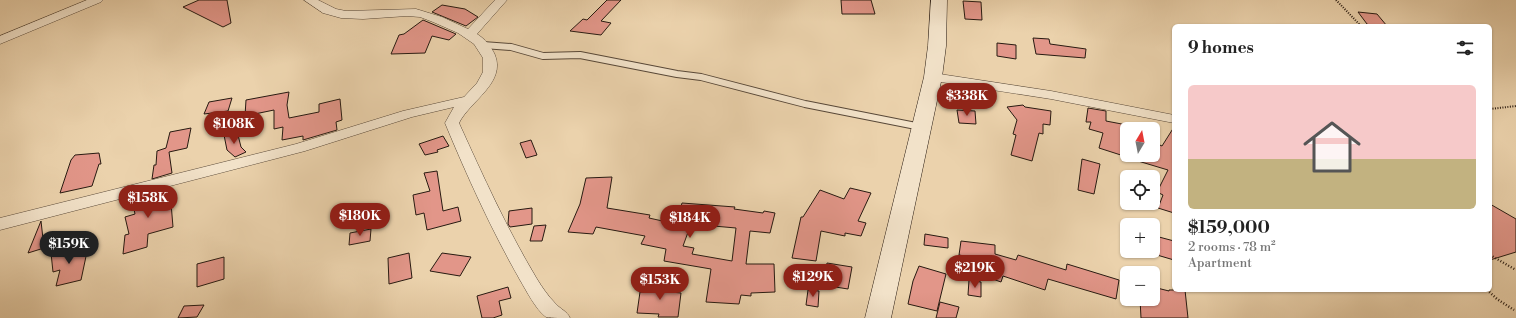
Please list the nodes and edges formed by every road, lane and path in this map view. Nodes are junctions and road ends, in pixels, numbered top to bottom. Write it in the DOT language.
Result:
graph roads {
  1 [pos="97,0"];
  2 [pos="310,0"];
  3 [pos="501,0"];
  4 [pos="939,0"];
  5 [pos="1336,0"];
  6 [pos="1359,24"];
  7 [pos="469,35"];
  8 [pos="0,40"];
  9 [pos="483,45"];
  10 [pos="932,77"];
  11 [pos="469,100"];
  12 [pos="1516,106"];
  13 [pos="1492,109"];
  14 [pos="1172,119"];
  15 [pos="921,126"];
  16 [pos="0,224"];
  17 [pos="1492,256"];
  18 [pos="1516,270"];
  19 [pos="1490,292"];
  20 [pos="1514,310"];
  21 [pos="561,318"];
  22 [pos="878,318"];
  1 -- 8 [label="street"];
  2 -- 7 [label="street"];
  3 -- 7 [label="street"];
  4 -- 10 [label="street"];
  5 -- 6 [label="path"];
  7 -- 9 [label="street"];
  9 -- 11 [label="street"];
  9 -- 15 [label="lane"];
  10 -- 14 [label="street"];
  10 -- 15 [label="street"];
  11 -- 16 [label="street"];
  11 -- 21 [label="street"];
  12 -- 13 [label="path"];
  15 -- 22 [label="street"];
  17 -- 18 [label="path"];
  19 -- 20 [label="path"];
}
